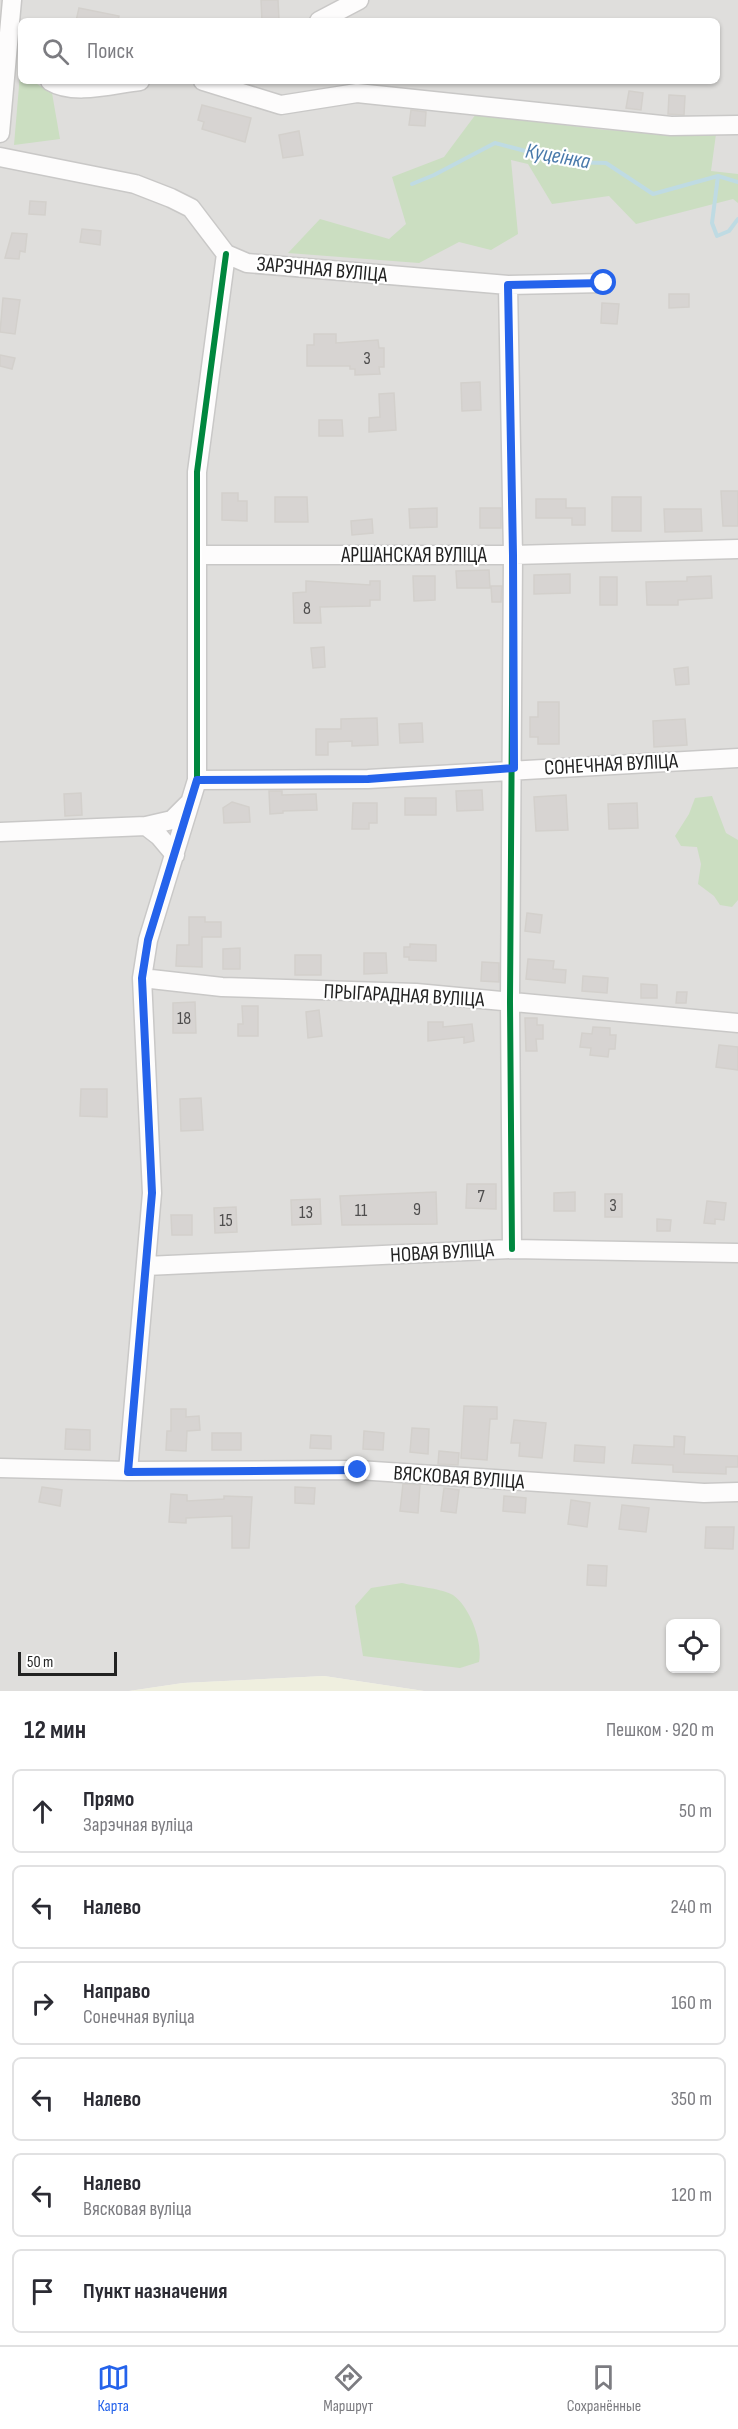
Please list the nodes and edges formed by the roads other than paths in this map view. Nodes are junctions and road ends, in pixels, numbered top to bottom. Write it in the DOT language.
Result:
graph roads {
  1 [pos="12,0"];
  2 [pos="359,0"];
  3 [pos="325,18"];
  4 [pos="15,50"];
  5 [pos="57,84"];
  6 [pos="113,84"];
  7 [pos="213,84"];
  8 [pos="738,125"];
  9 [pos="0,133"];
  10 [pos="0,157"];
  11 [pos="226,254"];
  12 [pos="604,283"];
  13 [pos="508,285"];
  14 [pos="738,549"];
  15 [pos="198,555"];
  16 [pos="513,555"];
  17 [pos="738,758"];
  18 [pos="514,768"];
  19 [pos="195,789"];
  20 [pos="146,826"];
  21 [pos="0,832"];
  22 [pos="175,855"];
  23 [pos="142,978"];
  24 [pos="510,1002"];
  25 [pos="738,1023"];
  26 [pos="512,1249"];
  27 [pos="738,1253"];
  28 [pos="146,1266"];
  29 [pos="0,1468"];
  30 [pos="128,1472"];
  31 [pos="738,1492"];
  1 -- 4 [label="street"];
  2 -- 3 [label="street"];
  4 -- 9 [label="street"];
  5 -- 6 [label="street"];
  7 -- 8 [label="street"];
  10 -- 11 [label="street"];
  11 -- 13 [label="street, ЗАРЭЧНАЯ ВУЛІЦА"];
  11 -- 15 [label="street"];
  12 -- 13 [label="street, ЗАРЭЧНАЯ ВУЛІЦА"];
  13 -- 16 [label="street"];
  14 -- 16 [label="street, АРШАНСКАЯ ВУЛІЦА"];
  15 -- 16 [label="street, АРШАНСКАЯ ВУЛІЦА"];
  15 -- 19 [label="street"];
  16 -- 18 [label="street"];
  17 -- 18 [label="street, СОНЕЧНАЯ ВУЛІЦА"];
  18 -- 19 [label="street, СОНЕЧНАЯ ВУЛІЦА"];
  18 -- 24 [label="street"];
  19 -- 20 [label="street"];
  19 -- 22 [label="street"];
  20 -- 21 [label="street"];
  20 -- 22 [label="street"];
  22 -- 23 [label="street"];
  23 -- 24 [label="street, ПРЫГАРАДНАЯ ВУЛІЦА"];
  23 -- 28 [label="street"];
  24 -- 25 [label="street, ПРЫГАРАДНАЯ ВУЛІЦА"];
  24 -- 26 [label="street"];
  26 -- 27 [label="street, НОВАЯ ВУЛІЦА"];
  26 -- 28 [label="street, НОВАЯ ВУЛІЦА"];
  28 -- 30 [label="street"];
  29 -- 30 [label="street, ВЯСКОВАЯ ВУЛІЦА"];
  30 -- 31 [label="street, ВЯСКОВАЯ ВУЛІЦА"];
}
